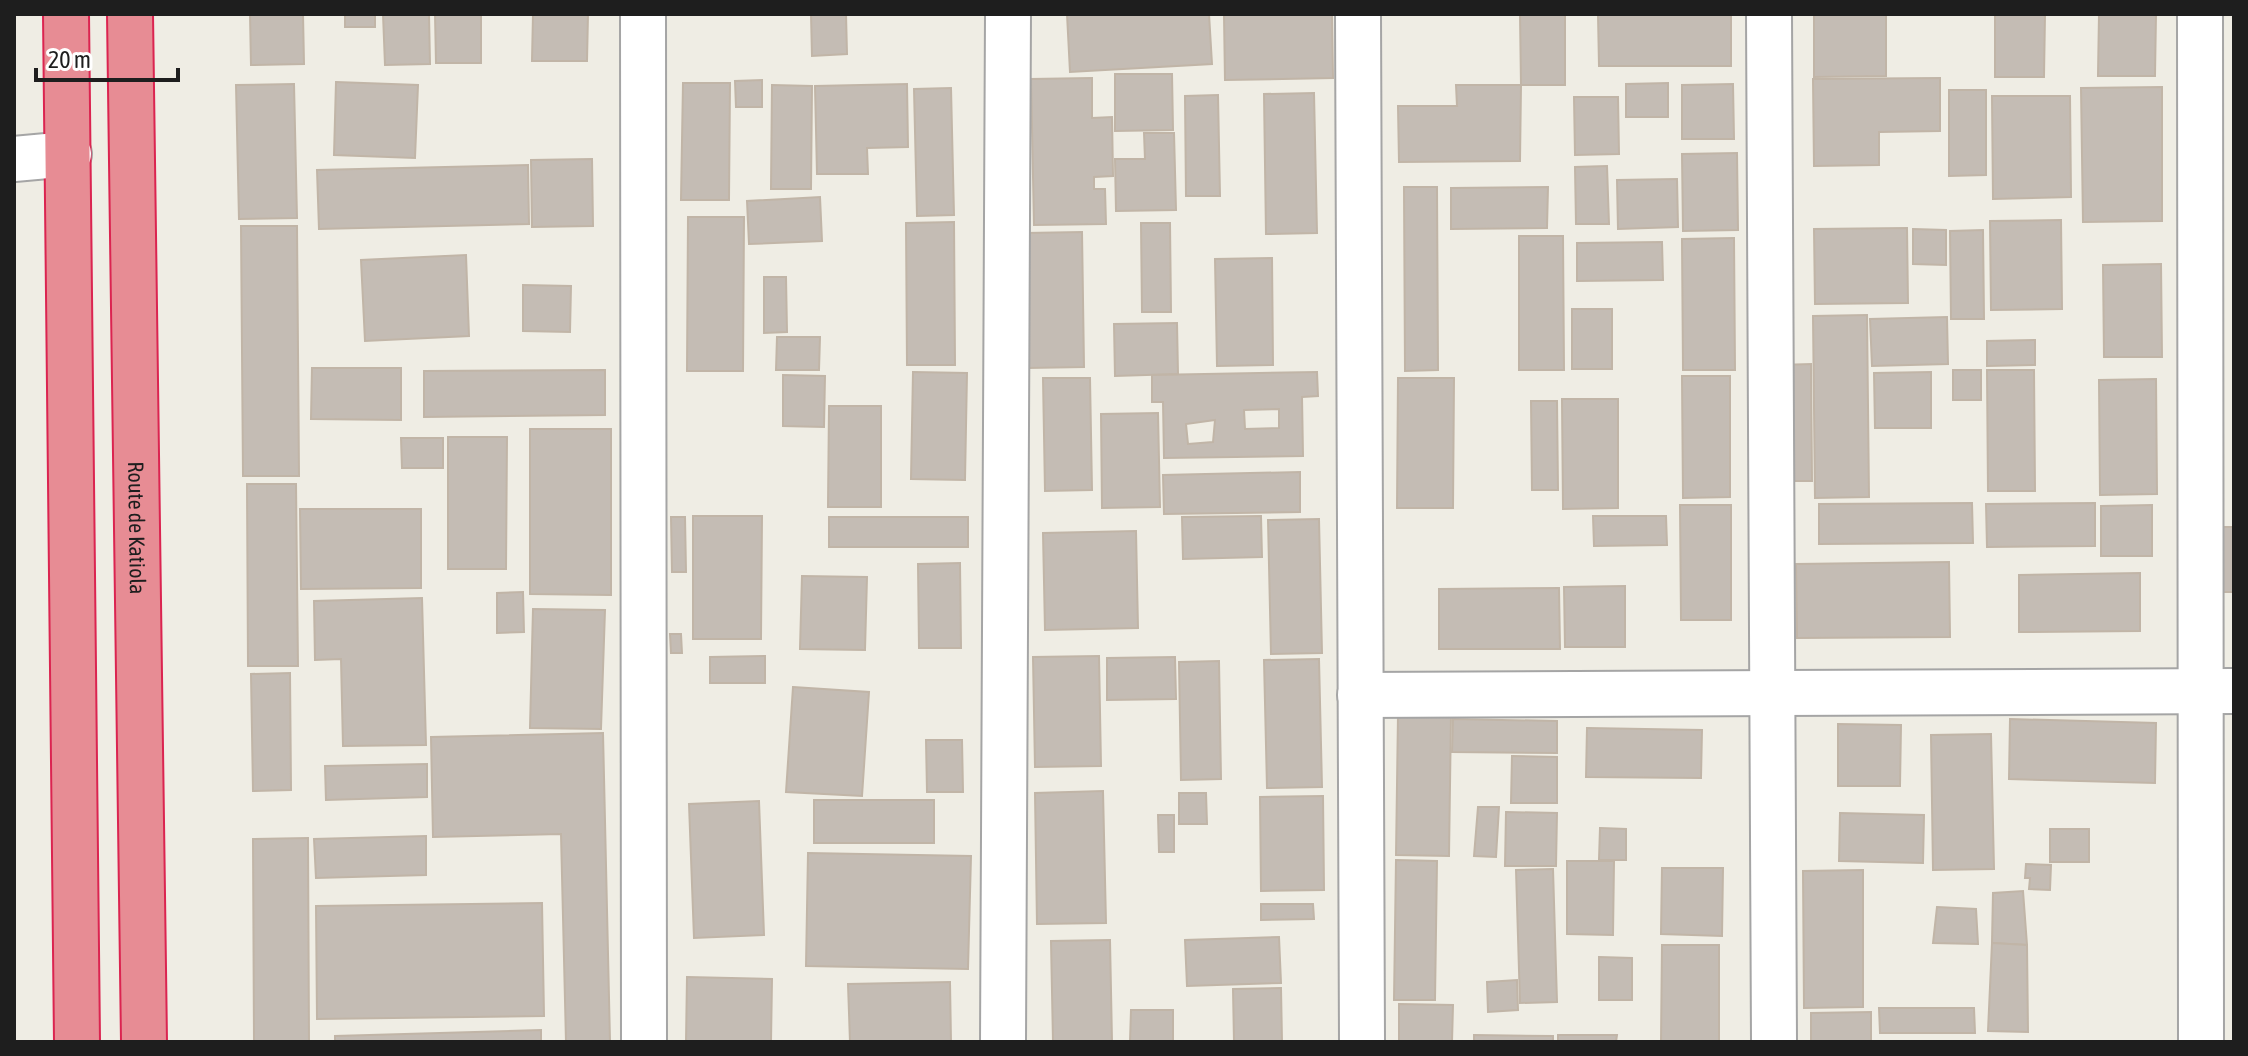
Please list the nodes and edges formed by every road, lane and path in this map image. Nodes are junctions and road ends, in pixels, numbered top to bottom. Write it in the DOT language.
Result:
graph roads {
  1 [pos="66,14"];
  2 [pos="130,14"];
  3 [pos="643,14"];
  4 [pos="1008,14"];
  5 [pos="1358,14"];
  6 [pos="1769,14"];
  7 [pos="2200,14"];
  8 [pos="69,154"];
  9 [pos="14,159"];
  10 [pos="2217,691"];
  11 [pos="1772,693"];
  12 [pos="1360,695"];
  13 [pos="77,1042"];
  14 [pos="144,1042"];
  15 [pos="644,1042"];
  16 [pos="1003,1042"];
  17 [pos="1362,1042"];
  18 [pos="1774,1042"];
  19 [pos="2201,1042"];
  1 -- 8 [label="highway"];
  2 -- 14 [label="highway, Route de Katiola"];
  3 -- 15 [label="street"];
  4 -- 16 [label="street"];
  5 -- 12 [label="street"];
  6 -- 11 [label="street"];
  7 -- 10 [label="street"];
  8 -- 9 [label="street"];
  8 -- 13 [label="highway"];
  10 -- 11 [label="street"];
  10 -- 19 [label="street"];
  11 -- 12 [label="street"];
  11 -- 18 [label="street"];
  12 -- 17 [label="street"];
}
